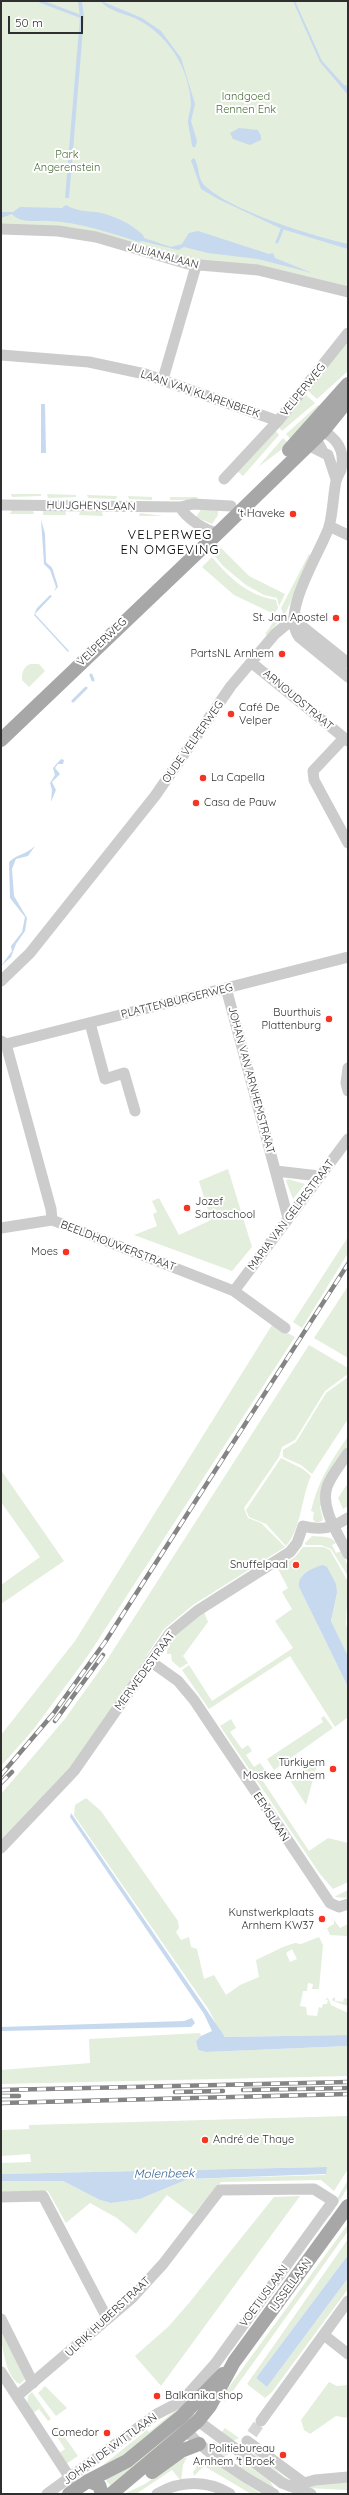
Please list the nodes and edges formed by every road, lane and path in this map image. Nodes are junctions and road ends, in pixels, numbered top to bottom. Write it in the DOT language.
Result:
graph roads {
  1 [pos="1,229"];
  2 [pos="196,266"];
  3 [pos="348,292"];
  4 [pos="348,333"];
  5 [pos="1,355"];
  6 [pos="163,379"];
  7 [pos="348,384"];
  8 [pos="348,400"];
  9 [pos="278,421"];
  10 [pos="316,432"];
  11 [pos="322,450"];
  12 [pos="300,451"];
  13 [pos="224,479"];
  14 [pos="336,479"];
  15 [pos="1,505"];
  16 [pos="231,506"];
  17 [pos="180,507"];
  18 [pos="329,526"];
  19 [pos="214,532"];
  20 [pos="348,535"];
  21 [pos="293,619"];
  22 [pos="252,663"];
  23 [pos="348,663"];
  24 [pos="348,676"];
  25 [pos="1,739"];
  26 [pos="346,740"];
  27 [pos="348,843"];
  28 [pos="348,957"];
  29 [pos="1,980"];
  30 [pos="226,988"];
  31 [pos="90,1023"];
  32 [pos="4,1042"];
  33 [pos="348,1068"];
  34 [pos="348,1091"];
  35 [pos="134,1111"];
  36 [pos="348,1140"];
  37 [pos="276,1171"];
  38 [pos="319,1176"];
  39 [pos="288,1218"];
  40 [pos="52,1220"];
  41 [pos="1,1228"];
  42 [pos="234,1291"];
  43 [pos="285,1328"];
  44 [pos="348,1453"];
  45 [pos="348,1518"];
  46 [pos="335,1526"];
  47 [pos="348,1554"];
  48 [pos="150,1661"];
  49 [pos="1,1848"];
  50 [pos="348,1904"];
  51 [pos="1,2197"];
  52 [pos="333,2201"];
  53 [pos="348,2206"];
  54 [pos="348,2301"];
  55 [pos="107,2318"];
  56 [pos="1,2319"];
  57 [pos="324,2335"];
  58 [pos="348,2354"];
  59 [pos="234,2362"];
  60 [pos="1,2372"];
  61 [pos="33,2383"];
  62 [pos="192,2389"];
  63 [pos="17,2396"];
  64 [pos="182,2416"];
  65 [pos="198,2421"];
  66 [pos="261,2421"];
  67 [pos="187,2432"];
  68 [pos="199,2444"];
  69 [pos="240,2454"];
  70 [pos="231,2467"];
  71 [pos="348,2477"];
  72 [pos="124,2484"];
  73 [pos="76,2485"];
  74 [pos="290,2486"];
  75 [pos="47,2494"];
  76 [pos="102,2494"];
  77 [pos="111,2494"];
  78 [pos="157,2494"];
  79 [pos="230,2494"];
  80 [pos="274,2494"];
  81 [pos="311,2494"];
  1 -- 2 [label="street, JULIANALAAN"];
  2 -- 3 [label="street, JULIANALAAN"];
  2 -- 6 [label="street"];
  4 -- 9 [label="street, VELPERWEG"];
  5 -- 6 [label="street, LAAN VAN KLARENBEEK"];
  6 -- 9 [label="street, LAAN VAN KLARENBEEK"];
  7 -- 10 [label="main road, VELPERWEG"];
  8 -- 10 [label="main road, VELPERWEG"];
  9 -- 13 [label="street, VELPERWEG"];
  10 -- 11 [label="street"];
  10 -- 12 [label="main road, VELPERWEG"];
  10 -- 14 [label="street"];
  10 -- 16 [label="main road, VELPERWEG"];
  11 -- 12 [label="street"];
  11 -- 14 [label="street"];
  12 -- 19 [label="main road, VELPERWEG"];
  14 -- 18 [label="street"];
  15 -- 17 [label="street, HUIJGHENSLAAN"];
  16 -- 17 [label="street, HUIJGHENSLAAN"];
  16 -- 19 [label="main road, VELPERWEG"];
  17 -- 19 [label="street"];
  18 -- 20 [label="street"];
  18 -- 21 [label="street"];
  19 -- 25 [label="main road, VELPERWEG"];
  21 -- 22 [label="street, OUDE VELPERWEG"];
  21 -- 23 [label="street"];
  21 -- 24 [label="street"];
  22 -- 26 [label="street, ARNOUDSTRAAT"];
  22 -- 29 [label="street, OUDE VELPERWEG"];
  26 -- 27 [label="street, ARNOUDSTRAAT"];
  28 -- 30 [label="street, PLATTENBURGERWEG"];
  30 -- 31 [label="street, PLATTENBURGERWEG"];
  30 -- 37 [label="street, JOHAN VAN ARNHEMSTRAAT"];
  31 -- 32 [label="street, PLATTENBURGERWEG"];
  31 -- 35 [label="street"];
  32 -- 40 [label="street, BEELDHOUWERSTRAAT"];
  33 -- 34 [label="street"];
  36 -- 38 [label="street, MARIA VAN GELRESTRAAT"];
  37 -- 38 [label="street"];
  37 -- 39 [label="street, JOHAN VAN ARNHEMSTRAAT"];
  38 -- 39 [label="street, MARIA VAN GELRESTRAAT"];
  39 -- 42 [label="street, MARIA VAN GELRESTRAAT"];
  40 -- 41 [label="street"];
  40 -- 42 [label="street, BEELDHOUWERSTRAAT"];
  42 -- 43 [label="street, BEELDHOUWERSTRAAT"];
  44 -- 46 [label="street"];
  45 -- 46 [label="street"];
  46 -- 47 [label="street"];
  46 -- 48 [label="street, MERWEDESTRAAT"];
  48 -- 49 [label="street, MERWEDESTRAAT"];
  48 -- 50 [label="street, EEMSLAAN"];
  51 -- 55 [label="street"];
  52 -- 55 [label="street, ULRIK HUBERSTRAAT"];
  52 -- 62 [label="street, VOETIUSLAAN"];
  53 -- 59 [label="main road, IJSSELLAAN"];
  54 -- 57 [label="street"];
  55 -- 61 [label="street, ULRIK HUBERSTRAAT"];
  56 -- 61 [label="street"];
  57 -- 58 [label="street"];
  57 -- 66 [label="street"];
  59 -- 64 [label="main road, JOHAN DE WITTLAAN"];
  59 -- 65 [label="main road"];
  60 -- 63 [label="street"];
  61 -- 63 [label="street, ULRIK HUBERSTRAAT"];
  62 -- 73 [label="street, JOHAN DE WITTLAAN"];
  63 -- 73 [label="street"];
  64 -- 65 [label="street"];
  64 -- 67 [label="street"];
  64 -- 73 [label="main road, JOHAN DE WITTLAAN"];
  65 -- 67 [label="main road"];
  65 -- 69 [label="street"];
  67 -- 68 [label="street"];
  67 -- 72 [label="main road"];
  68 -- 70 [label="street"];
  68 -- 72 [label="main road"];
  69 -- 70 [label="street"];
  69 -- 74 [label="street"];
  69 -- 74 [label="street"];
  70 -- 80 [label="street"];
  71 -- 74 [label="street"];
  72 -- 77 [label="main road"];
  73 -- 75 [label="street, JOHAN DE WITTLAAN"];
  73 -- 76 [label="main road, JOHAN DE WITTLAAN"];
  74 -- 81 [label="street"];
  78 -- 79 [label="street"];
}
